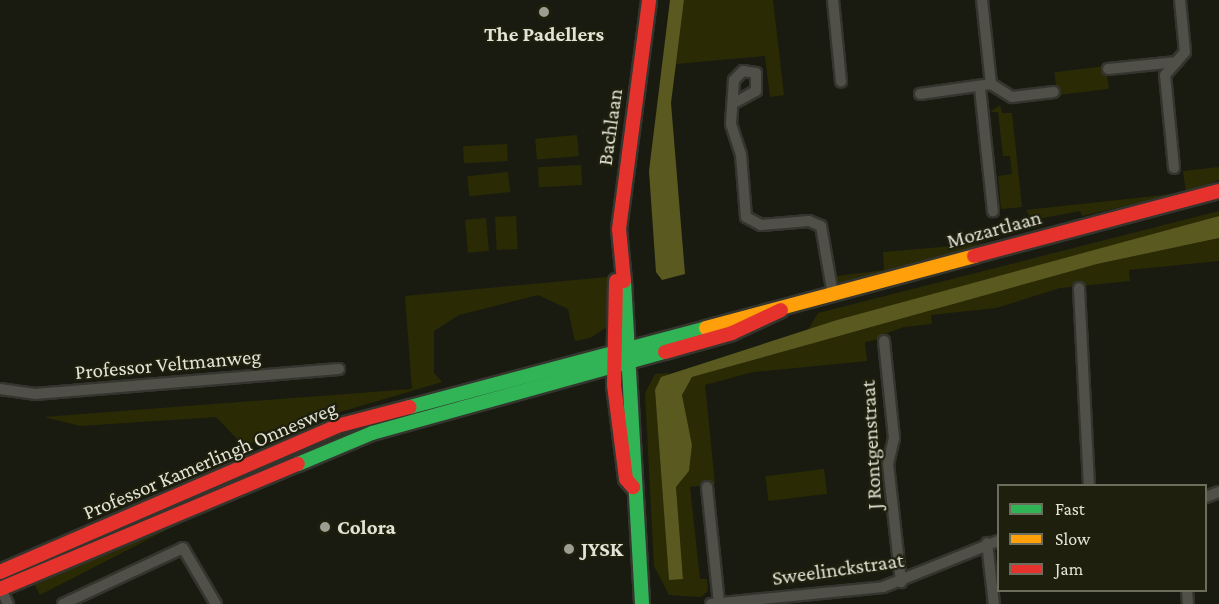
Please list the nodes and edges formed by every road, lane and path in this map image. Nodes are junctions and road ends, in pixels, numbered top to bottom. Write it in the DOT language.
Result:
graph roads {
  1 [pos="649,0"];
  2 [pos="833,0"];
  3 [pos="982,0"];
  4 [pos="1180,0"];
  5 [pos="1177,62"];
  6 [pos="1108,69"];
  7 [pos="841,81"];
  8 [pos="991,84"];
  9 [pos="980,88"];
  10 [pos="1054,92"];
  11 [pos="920,94"];
  12 [pos="736,102"];
  13 [pos="1174,168"];
  14 [pos="1219,191"];
  15 [pos="993,211"];
  16 [pos="619,261"];
  17 [pos="1079,288"];
  18 [pos="833,295"];
  19 [pos="781,310"];
  20 [pos="884,341"];
  21 [pos="630,345"];
  22 [pos="614,349"];
  23 [pos="630,362"];
  24 [pos="614,365"];
  25 [pos="339,369"];
  26 [pos="0,389"];
  27 [pos="1089,484"];
  28 [pos="633,487"];
  29 [pos="707,487"];
  30 [pos="997,541"];
  31 [pos="987,543"];
  32 [pos="0,572"];
  33 [pos="901,582"];
  34 [pos="0,589"];
  35 [pos="810,599"];
  36 [pos="719,603"];
  37 [pos="8,604"];
  38 [pos="63,604"];
  39 [pos="216,604"];
  40 [pos="642,604"];
  41 [pos="711,604"];
  42 [pos="994,604"];
  1 -- 16 [label="main road, Bachlaan"];
  2 -- 7 [label="street"];
  3 -- 8 [label="street"];
  4 -- 5 [label="street"];
  5 -- 6 [label="street"];
  5 -- 13 [label="street"];
  8 -- 9 [label="street"];
  8 -- 10 [label="street"];
  9 -- 11 [label="street"];
  9 -- 15 [label="street"];
  12 -- 18 [label="street"];
  14 -- 18 [label="main road, Mozartlaan"];
  16 -- 21 [label="main road, Bachlaan"];
  16 -- 22 [label="main road, Bachlaan"];
  17 -- 27 [label="street"];
  18 -- 19 [label="main road, Mozartlaan"];
  19 -- 21 [label="main road, Mozartlaan"];
  19 -- 23 [label="main road, Mozartlaan"];
  20 -- 33 [label="street, J Rontgenstraat"];
  21 -- 22 [label="main road, Professor Kamerlingh Onnesweg"];
  21 -- 23 [label="main road, Bachlaan"];
  22 -- 24 [label="main road, Bachlaan"];
  22 -- 32 [label="main road, Professor Kamerlingh Onnesweg"];
  23 -- 24 [label="main road, Professor Kamerlingh Onnesweg"];
  23 -- 28 [label="main road, Bachlaan"];
  24 -- 28 [label="main road, Bachlaan"];
  24 -- 34 [label="main road, Professor Kamerlingh Onnesweg"];
  25 -- 26 [label="street, Professor Veltmanweg"];
  28 -- 40 [label="main road"];
  29 -- 36 [label="street"];
  30 -- 31 [label="street, Sweelinckstraat"];
  31 -- 33 [label="street, Sweelinckstraat"];
  31 -- 42 [label="street"];
  33 -- 35 [label="street, Sweelinckstraat"];
  34 -- 37 [label="street"];
  35 -- 36 [label="street, Sweelinckstraat"];
  36 -- 41 [label="street, Sweelinckstraat"];
  38 -- 39 [label="street"];
}
